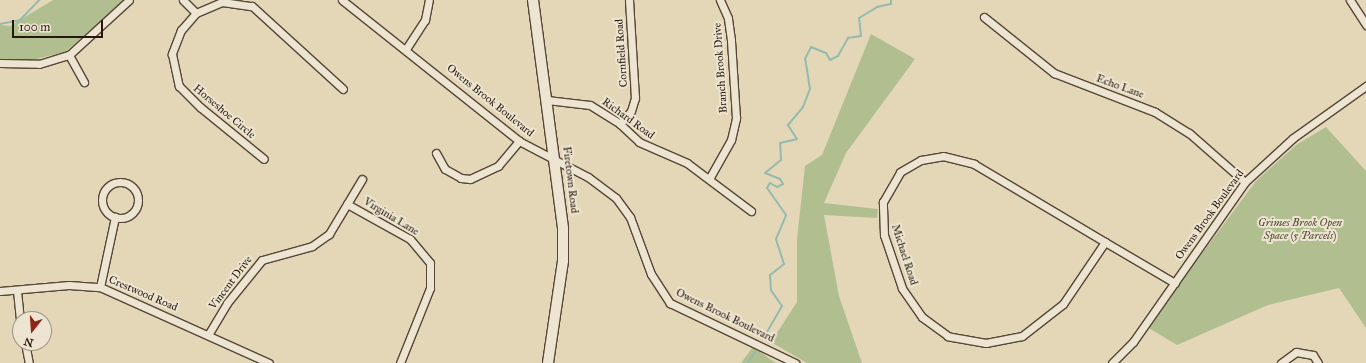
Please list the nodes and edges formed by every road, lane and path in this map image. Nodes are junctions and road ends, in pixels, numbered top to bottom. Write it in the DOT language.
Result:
graph roads {
  1 [pos="129,0"];
  2 [pos="183,0"];
  3 [pos="342,0"];
  4 [pos="429,0"];
  5 [pos="533,0"];
  6 [pos="629,0"];
  7 [pos="720,0"];
  8 [pos="1350,0"];
  9 [pos="196,13"];
  10 [pos="984,17"];
  11 [pos="1366,26"];
  12 [pos="406,49"];
  13 [pos="68,54"];
  14 [pos="0,63"];
  15 [pos="84,82"];
  16 [pos="1366,86"];
  17 [pos="343,89"];
  18 [pos="547,100"];
  19 [pos="620,124"];
  20 [pos="519,141"];
  21 [pos="436,153"];
  22 [pos="555,158"];
  23 [pos="264,159"];
  24 [pos="362,179"];
  25 [pos="709,179"];
  26 [pos="1246,182"];
  27 [pos="347,204"];
  28 [pos="751,211"];
  29 [pos="116,217"];
  30 [pos="1105,242"];
  31 [pos="1175,283"];
  32 [pos="100,287"];
  33 [pos="0,291"];
  34 [pos="17,291"];
  35 [pos="19,311"];
  36 [pos="208,335"];
  37 [pos="27,351"];
  38 [pos="1116,362"];
  39 [pos="29,363"];
  40 [pos="269,363"];
  41 [pos="400,363"];
  42 [pos="548,363"];
  43 [pos="794,363"];
  44 [pos="1282,363"];
  45 [pos="1318,363"];
  1 -- 13 [label="street"];
  2 -- 9 [label="street"];
  3 -- 12 [label="street, Owens Brook Boulevard"];
  4 -- 12 [label="street"];
  5 -- 18 [label="street, Firetown Road"];
  6 -- 19 [label="street, Cornfield Road"];
  7 -- 25 [label="street, Branch Brook Drive"];
  8 -- 11 [label="street"];
  9 -- 17 [label="street, Horseshoe Circle"];
  9 -- 23 [label="street, Horseshoe Circle"];
  10 -- 26 [label="street, Echo Lane"];
  12 -- 20 [label="street, Owens Brook Boulevard"];
  13 -- 14 [label="street"];
  13 -- 15 [label="street"];
  16 -- 26 [label="street, Owens Brook Boulevard"];
  18 -- 19 [label="street, Richard Road"];
  18 -- 22 [label="street, Firetown Road"];
  19 -- 25 [label="street, Richard Road"];
  20 -- 21 [label="street"];
  20 -- 22 [label="street, Owens Brook Boulevard"];
  22 -- 42 [label="street, Firetown Road"];
  22 -- 43 [label="street, Owens Brook Boulevard"];
  24 -- 27 [label="street, Vincent Drive"];
  25 -- 28 [label="street, Richard Road"];
  26 -- 31 [label="street, Owens Brook Boulevard"];
  27 -- 36 [label="street, Vincent Drive"];
  27 -- 41 [label="street, Virginia Lane"];
  29 -- 29 [label="street"];
  29 -- 32 [label="street"];
  30 -- 30 [label="street, Michael Road"];
  30 -- 31 [label="street, Michael Road"];
  31 -- 38 [label="street, Owens Brook Boulevard"];
  32 -- 34 [label="street, Crestwood Road"];
  32 -- 36 [label="street, Crestwood Road"];
  33 -- 34 [label="street, Crestwood Road"];
  34 -- 35 [label="street"];
  36 -- 40 [label="street, Crestwood Road"];
  37 -- 39 [label="street"];
  44 -- 45 [label="street"];
}
